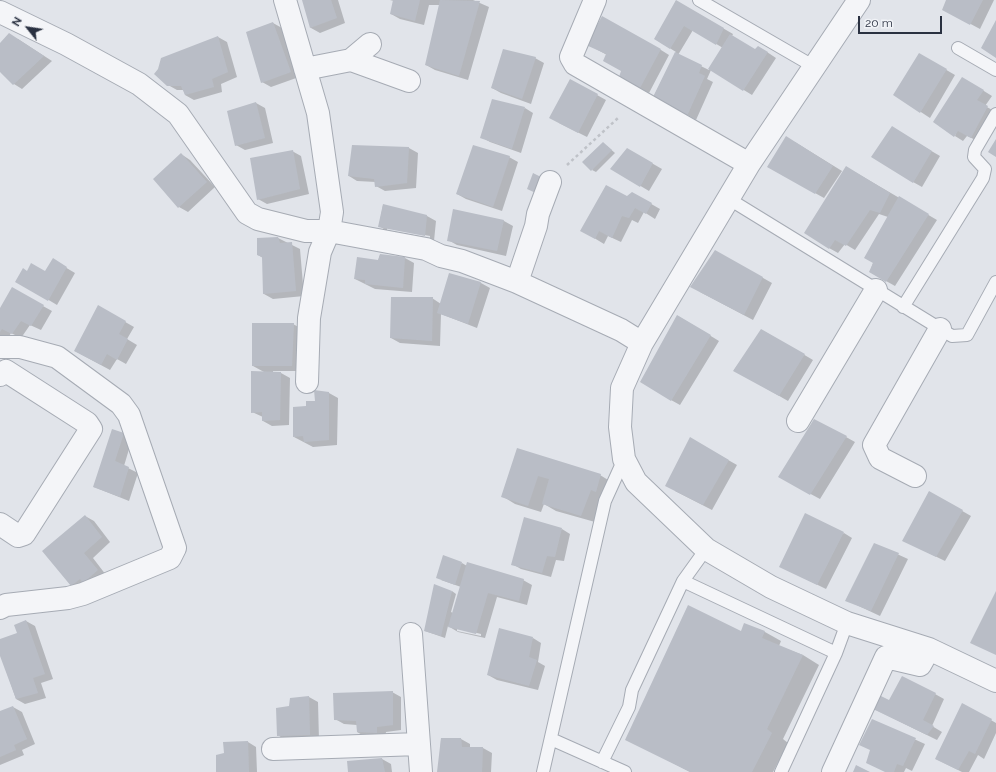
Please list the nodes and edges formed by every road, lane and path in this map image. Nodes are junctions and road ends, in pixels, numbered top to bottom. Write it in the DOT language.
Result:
graph roads {
  1 [pos="285,0"];
  2 [pos="596,0"];
  3 [pos="698,0"];
  4 [pos="859,0"];
  5 [pos="0,12"];
  6 [pos="370,44"];
  7 [pos="958,48"];
  8 [pos="351,60"];
  9 [pos="813,66"];
  10 [pos="305,69"];
  11 [pos="996,70"];
  12 [pos="409,81"];
  13 [pos="635,98"];
  14 [pos="996,114"];
  15 [pos="749,164"];
  16 [pos="550,182"];
  17 [pos="729,199"];
  18 [pos="329,231"];
  19 [pos="517,282"];
  20 [pos="996,282"];
  21 [pos="876,290"];
  22 [pos="903,307"];
  23 [pos="940,329"];
  24 [pos="642,343"];
  25 [pos="0,347"];
  26 [pos="0,375"];
  27 [pos="308,382"];
  28 [pos="798,421"];
  29 [pos="624,459"];
  30 [pos="915,476"];
  31 [pos="0,524"];
  32 [pos="706,549"];
  33 [pos="683,581"];
  34 [pos="0,608"];
  35 [pos="847,623"];
  36 [pos="411,634"];
  37 [pos="929,649"];
  38 [pos="836,653"];
  39 [pos="996,681"];
  40 [pos="551,738"];
  41 [pos="419,744"];
  42 [pos="273,748"];
  43 [pos="602,762"];
  44 [pos="422,772"];
  45 [pos="543,772"];
  46 [pos="625,772"];
  47 [pos="780,772"];
  48 [pos="833,772"];
  1 -- 10 [label="street"];
  2 -- 13 [label="street"];
  3 -- 9 [label="lane"];
  4 -- 9 [label="street"];
  5 -- 18 [label="street"];
  6 -- 8 [label="street"];
  7 -- 11 [label="lane"];
  8 -- 10 [label="street"];
  8 -- 12 [label="street"];
  9 -- 15 [label="street"];
  10 -- 18 [label="street"];
  13 -- 15 [label="street"];
  13 -- 16 [label="path"];
  14 -- 22 [label="lane"];
  15 -- 17 [label="street"];
  16 -- 19 [label="street"];
  17 -- 21 [label="lane"];
  17 -- 24 [label="street"];
  18 -- 19 [label="street"];
  18 -- 27 [label="street"];
  19 -- 24 [label="street"];
  20 -- 23 [label="lane"];
  21 -- 22 [label="lane"];
  21 -- 28 [label="street"];
  22 -- 23 [label="lane"];
  23 -- 30 [label="street"];
  24 -- 29 [label="street"];
  25 -- 34 [label="street"];
  26 -- 31 [label="street"];
  29 -- 32 [label="street"];
  29 -- 40 [label="lane"];
  32 -- 33 [label="lane"];
  32 -- 35 [label="street"];
  33 -- 38 [label="lane"];
  33 -- 43 [label="lane"];
  35 -- 37 [label="street"];
  35 -- 38 [label="lane"];
  36 -- 41 [label="street"];
  37 -- 39 [label="street"];
  37 -- 48 [label="street"];
  38 -- 47 [label="lane"];
  40 -- 43 [label="lane"];
  40 -- 45 [label="lane"];
  41 -- 42 [label="street"];
  41 -- 44 [label="street"];
  43 -- 46 [label="lane"];
}
